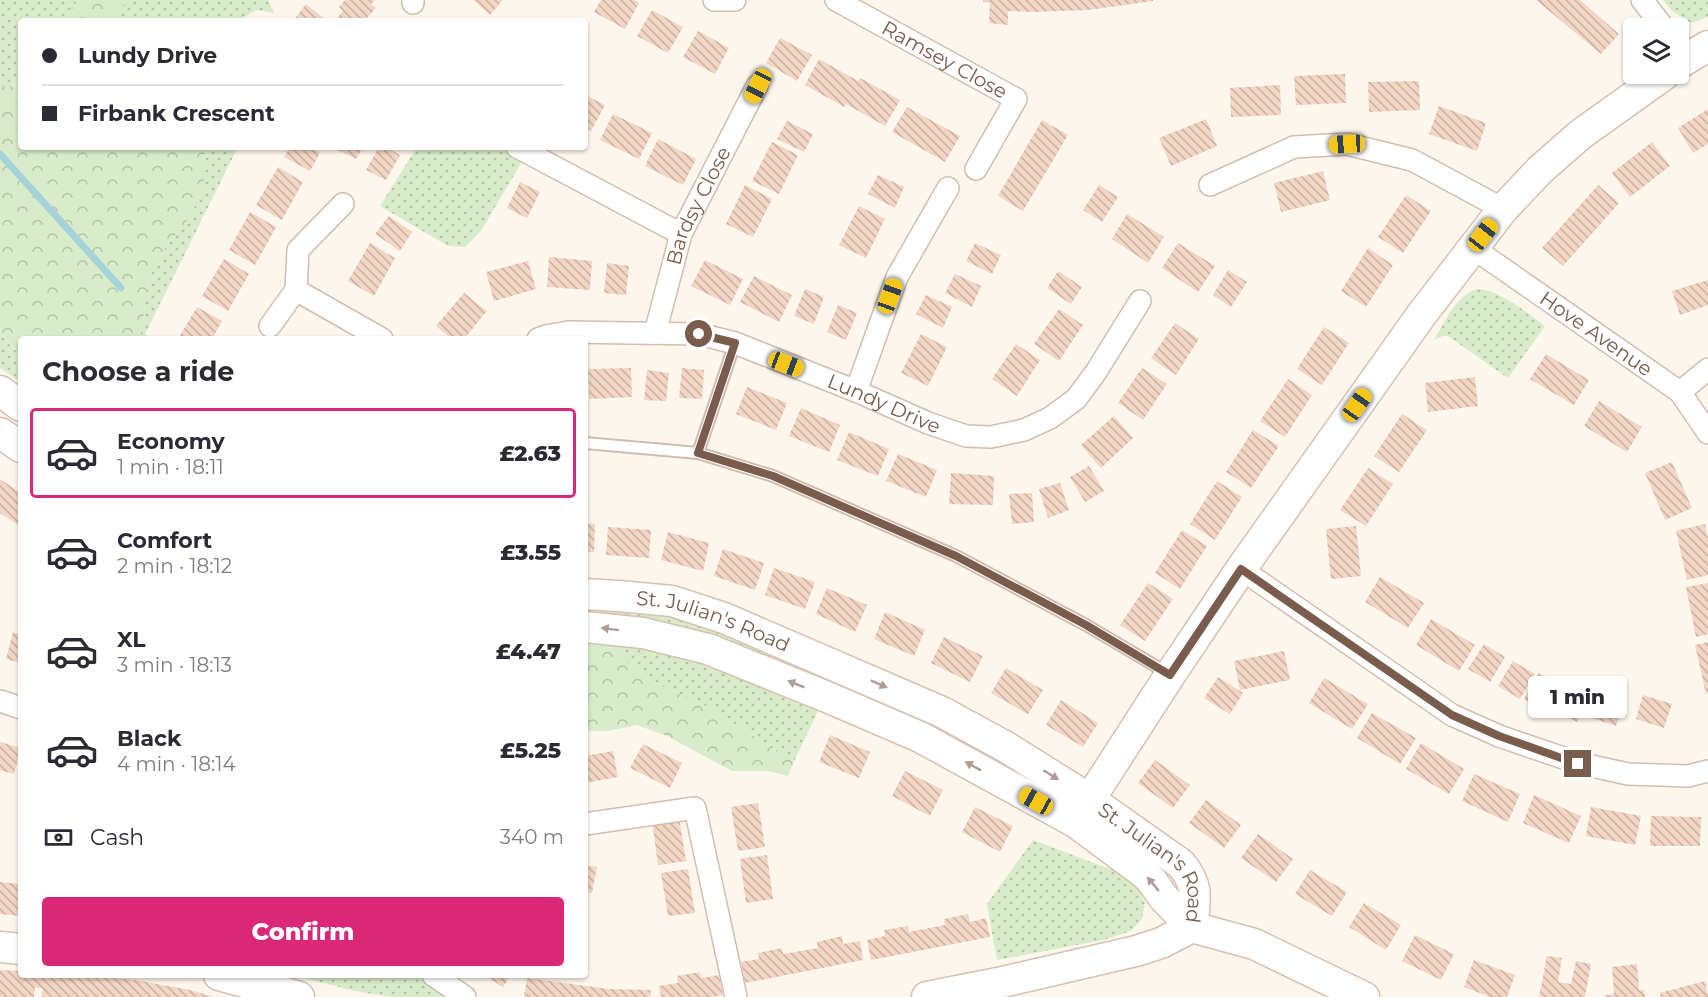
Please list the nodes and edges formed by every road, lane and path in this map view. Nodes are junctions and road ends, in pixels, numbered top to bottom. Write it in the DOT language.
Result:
graph roads {
  1 [pos="714,0"];
  2 [pos="735,0"];
  3 [pos="836,0"];
  4 [pos="1642,0"];
  5 [pos="1656,18"];
  6 [pos="1648,84"];
  7 [pos="758,86"];
  8 [pos="522,150"];
  9 [pos="976,169"];
  10 [pos="1210,185"];
  11 [pos="948,188"];
  12 [pos="343,204"];
  13 [pos="1503,209"];
  14 [pos="681,234"];
  15 [pos="1473,248"];
  16 [pos="296,290"];
  17 [pos="1140,301"];
  18 [pos="270,326"];
  19 [pos="655,333"];
  20 [pos="377,336"];
  21 [pos="546,336"];
  22 [pos="735,343"];
  23 [pos="1708,369"];
  24 [pos="0,391"];
  25 [pos="856,391"];
  26 [pos="1680,392"];
  27 [pos="18,404"];
  28 [pos="0,432"];
  29 [pos="1708,432"];
  30 [pos="588,443"];
  31 [pos="18,445"];
  32 [pos="698,453"];
  33 [pos="1241,569"];
  34 [pos="588,594"];
  35 [pos="588,627"];
  36 [pos="837,666"];
  37 [pos="1170,675"];
  38 [pos="827,697"];
  39 [pos="0,701"];
  40 [pos="18,707"];
  41 [pos="1708,771"];
  42 [pos="1082,811"];
  43 [pos="588,824"];
  44 [pos="1192,927"];
  45 [pos="0,947"];
  46 [pos="18,949"];
  47 [pos="230,978"];
  48 [pos="437,978"];
  49 [pos="299,997"];
  50 [pos="465,997"];
  51 [pos="736,997"];
  52 [pos="927,997"];
  53 [pos="1364,997"];
  1 -- 2 [label="street"];
  3 -- 9 [label="street, Ramsey Close"];
  4 -- 5 [label="street"];
  6 -- 13 [label="street"];
  7 -- 14 [label="street, Bardsy Close"];
  8 -- 14 [label="street"];
  10 -- 13 [label="street"];
  11 -- 25 [label="street"];
  12 -- 16 [label="street"];
  13 -- 15 [label="street"];
  14 -- 19 [label="street, Bardsy Close"];
  15 -- 26 [label="street, Hove Avenue"];
  15 -- 33 [label="street"];
  16 -- 18 [label="street"];
  16 -- 20 [label="street"];
  17 -- 25 [label="street, Lundy Drive"];
  19 -- 21 [label="street, Lundy Drive"];
  19 -- 22 [label="street, Lundy Drive"];
  22 -- 25 [label="street, Lundy Drive"];
  22 -- 32 [label="lane"];
  23 -- 26 [label="street"];
  24 -- 27 [label="street"];
  26 -- 29 [label="street, Hove Avenue"];
  28 -- 31 [label="street"];
  30 -- 32 [label="lane"];
  32 -- 37 [label="lane"];
  33 -- 37 [label="street"];
  33 -- 41 [label="street"];
  34 -- 36 [label="street, St. Julian's Road"];
  38 -- 35 [label="street, St. Julian's Road, one-way"];
  36 -- 38 [label="street"];
  36 -- 42 [label="street, St. Julian's Road, one-way"];
  37 -- 42 [label="street"];
  42 -- 38 [label="street, St. Julian's Road, one-way"];
  39 -- 40 [label="street"];
  42 -- 44 [label="street, St. Julian's Road"];
  43 -- 51 [label="street"];
  44 -- 52 [label="street"];
  44 -- 53 [label="street"];
  45 -- 46 [label="street"];
  47 -- 49 [label="street"];
  48 -- 50 [label="street"];
}
